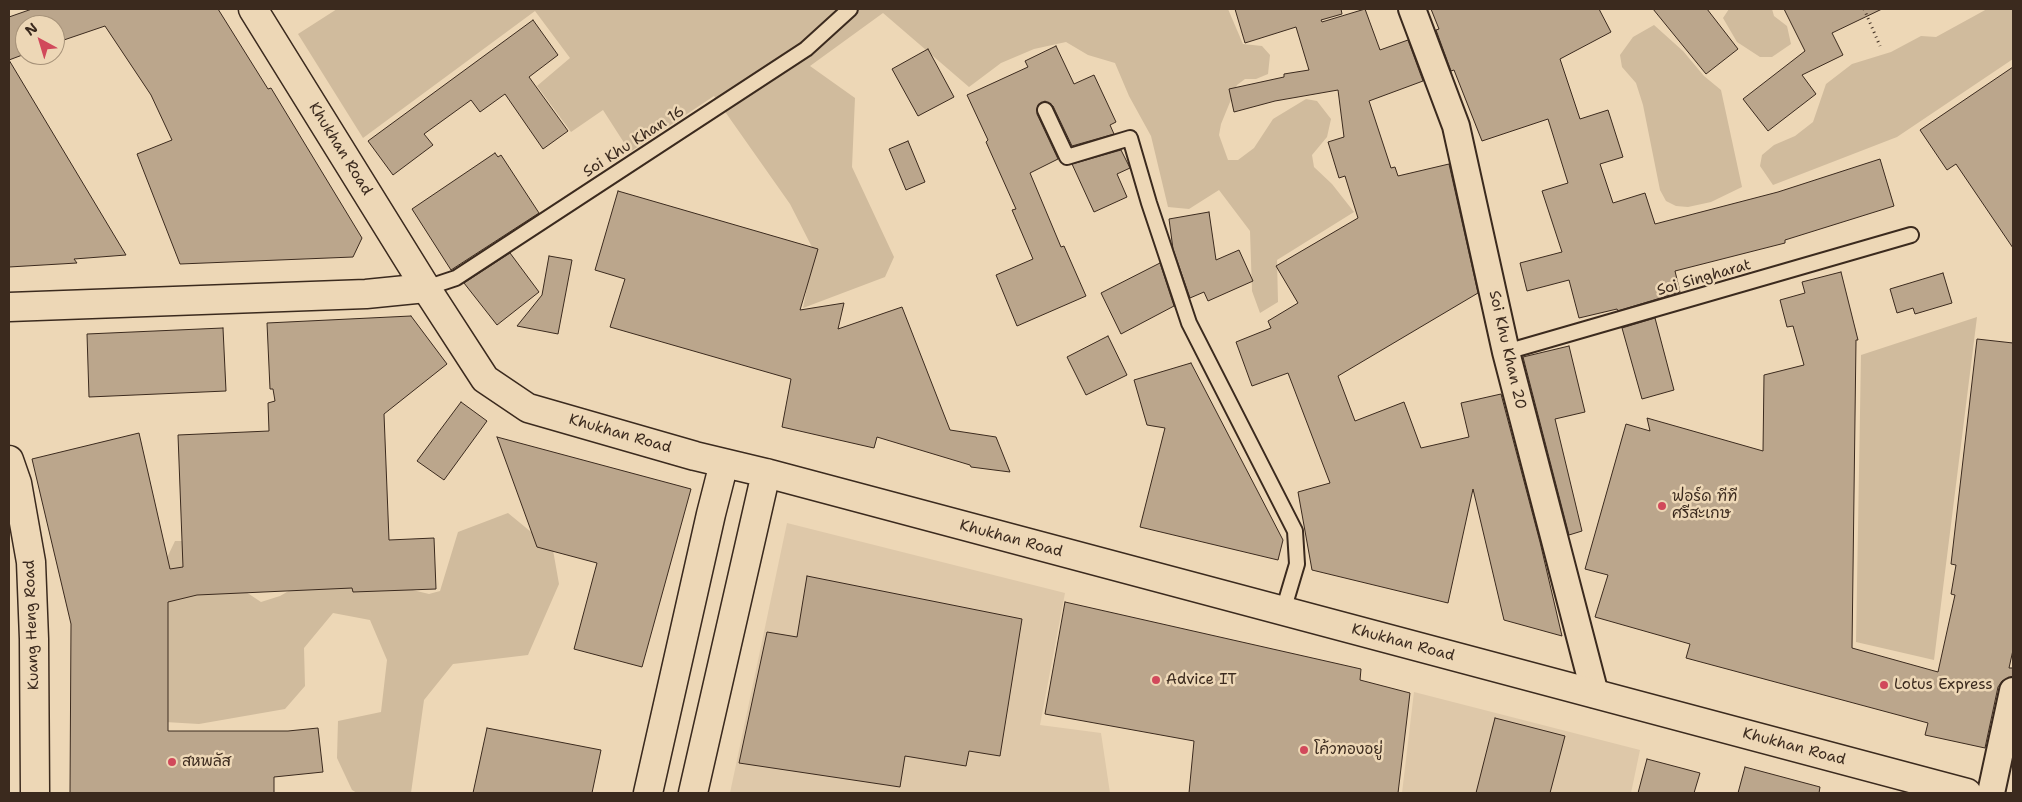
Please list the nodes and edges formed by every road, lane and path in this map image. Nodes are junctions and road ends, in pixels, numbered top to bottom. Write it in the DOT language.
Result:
graph roads {
  1 [pos="253,9"];
  2 [pos="850,9"];
  3 [pos="1412,9"];
  4 [pos="1864,9"];
  5 [pos="1880,46"];
  6 [pos="1045,110"];
  7 [pos="1911,236"];
  8 [pos="426,288"];
  9 [pos="9,307"];
  10 [pos="1506,352"];
  11 [pos="9,460"];
  12 [pos="724,463"];
  13 [pos="766,473"];
  14 [pos="1283,611"];
  15 [pos="2013,691"];
  16 [pos="1594,694"];
  17 [pos="35,793"];
  18 [pos="648,793"];
  19 [pos="693,793"];
  20 [pos="1967,793"];
  21 [pos="1991,793"];
  1 -- 8 [label="main road, Khukhan Road"];
  2 -- 8 [label="lane, Soi Khu Khan 16"];
  3 -- 10 [label="street, Soi Khu Khan 20"];
  4 -- 5 [label="path"];
  6 -- 14 [label="lane"];
  7 -- 10 [label="lane, Soi Singharat"];
  8 -- 9 [label="main road"];
  8 -- 12 [label="main road, Khukhan Road"];
  10 -- 16 [label="street, Soi Khu Khan 20"];
  11 -- 17 [label="main road, Kuang Heng Road"];
  12 -- 13 [label="main road, Khukhan Road"];
  12 -- 18 [label="main road"];
  13 -- 14 [label="main road, Khukhan Road"];
  13 -- 19 [label="main road"];
  14 -- 16 [label="main road, Khukhan Road"];
  15 -- 21 [label="street"];
  16 -- 20 [label="main road, Khukhan Road"];
}
